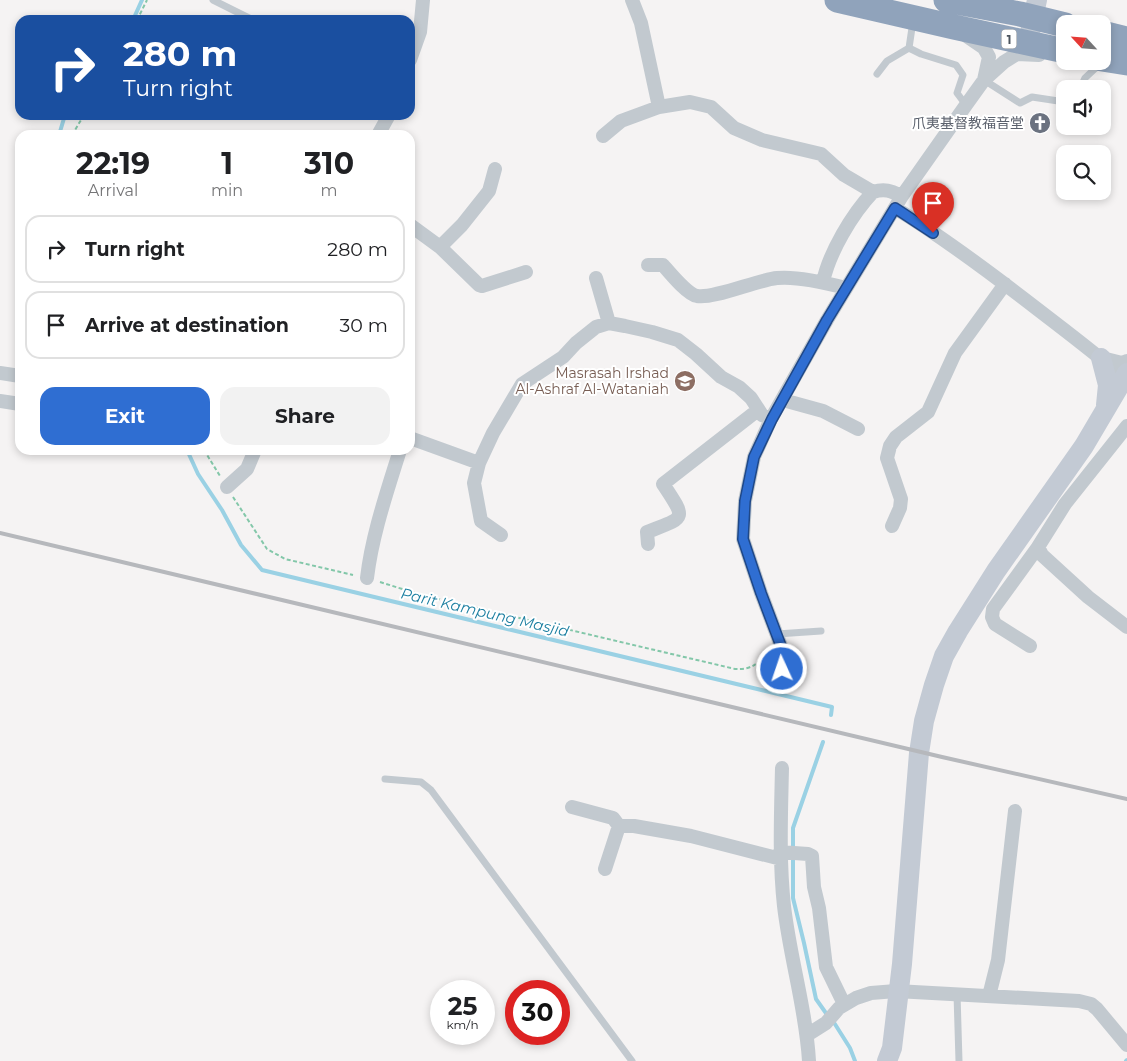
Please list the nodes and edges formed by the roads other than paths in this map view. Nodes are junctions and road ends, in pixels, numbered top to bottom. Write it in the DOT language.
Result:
graph roads {
  1 [pos="214,0"];
  2 [pos="423,0"];
  3 [pos="632,0"];
  4 [pos="837,0"];
  5 [pos="946,0"];
  6 [pos="1035,9"];
  7 [pos="243,15"];
  8 [pos="913,18"];
  9 [pos="1056,20"];
  10 [pos="954,27"];
  11 [pos="1111,35"];
  12 [pos="1127,39"];
  13 [pos="1028,42"];
  14 [pos="415,46"];
  15 [pos="909,48"];
  16 [pos="1056,48"];
  17 [pos="1056,56"];
  18 [pos="1095,70"];
  19 [pos="877,74"];
  20 [pos="984,80"];
  21 [pos="1083,80"];
  22 [pos="1056,101"];
  23 [pos="966,105"];
  24 [pos="659,107"];
  25 [pos="603,136"];
  26 [pos="495,169"];
  27 [pos="872,192"];
  28 [pos="899,202"];
  29 [pos="415,229"];
  30 [pos="440,247"];
  31 [pos="648,265"];
  32 [pos="526,272"];
  33 [pos="596,278"];
  34 [pos="823,282"];
  35 [pos="1005,284"];
  36 [pos="846,288"];
  37 [pos="609,323"];
  38 [pos="1101,358"];
  39 [pos="0,373"];
  40 [pos="1126,373"];
  41 [pos="15,375"];
  42 [pos="1127,399"];
  43 [pos="783,400"];
  44 [pos="0,401"];
  45 [pos="15,403"];
  46 [pos="1106,407"];
  47 [pos="758,410"];
  48 [pos="772,419"];
  49 [pos="1127,426"];
  50 [pos="858,429"];
  51 [pos="415,440"];
  52 [pos="1084,446"];
  53 [pos="253,455"];
  54 [pos="399,455"];
  55 [pos="478,463"];
  56 [pos="227,487"];
  57 [pos="892,526"];
  58 [pos="501,535"];
  59 [pos="648,544"];
  60 [pos="1038,547"];
  61 [pos="367,578"];
  62 [pos="1127,627"];
  63 [pos="821,631"];
  64 [pos="779,640"];
  65 [pos="1030,646"];
  66 [pos="782,669"];
  67 [pos="782,768"];
  68 [pos="385,779"];
  69 [pos="572,807"];
  70 [pos="1015,811"];
  71 [pos="619,826"];
  72 [pos="788,854"];
  73 [pos="605,869"];
  74 [pos="956,994"];
  75 [pos="989,996"];
  76 [pos="842,1006"];
  77 [pos="807,1035"];
  78 [pos="1124,1036"];
  79 [pos="632,1061"];
  80 [pos="809,1061"];
  81 [pos="887,1061"];
  82 [pos="959,1061"];
  1 -- 7 [label="lane"];
  2 -- 14 [label="street"];
  3 -- 24 [label="street"];
  4 -- 8 [label="highway, 1"];
  5 -- 6 [label="highway, 1"];
  6 -- 9 [label="highway, 1"];
  6 -- 13 [label="street"];
  8 -- 10 [label="highway, 1"];
  8 -- 15 [label="lane"];
  10 -- 13 [label="highway, 1"];
  10 -- 20 [label="street"];
  11 -- 12 [label="highway"];
  13 -- 16 [label="highway, 1"];
  15 -- 19 [label="lane"];
  15 -- 23 [label="lane"];
  17 -- 20 [label="street"];
  18 -- 21 [label="lane"];
  20 -- 22 [label="lane"];
  20 -- 23 [label="street"];
  23 -- 28 [label="street"];
  24 -- 25 [label="street"];
  24 -- 27 [label="street"];
  26 -- 30 [label="street"];
  27 -- 28 [label="street"];
  27 -- 34 [label="street"];
  28 -- 35 [label="street"];
  28 -- 36 [label="street"];
  29 -- 30 [label="street"];
  30 -- 32 [label="street"];
  31 -- 34 [label="street"];
  33 -- 37 [label="street"];
  34 -- 36 [label="street"];
  35 -- 38 [label="street"];
  35 -- 57 [label="street"];
  36 -- 43 [label="street"];
  37 -- 47 [label="street"];
  37 -- 55 [label="street"];
  38 -- 40 [label="street"];
  38 -- 46 [label="street"];
  39 -- 41 [label="street"];
  40 -- 46 [label="street"];
  42 -- 52 [label="street"];
  43 -- 48 [label="street"];
  43 -- 50 [label="street"];
  44 -- 45 [label="street"];
  46 -- 52 [label="street"];
  47 -- 48 [label="street"];
  47 -- 59 [label="street"];
  48 -- 64 [label="street"];
  49 -- 60 [label="street"];
  51 -- 55 [label="street"];
  52 -- 81 [label="street"];
  53 -- 56 [label="street"];
  54 -- 61 [label="street"];
  55 -- 58 [label="street"];
  60 -- 62 [label="street"];
  60 -- 65 [label="street"];
  63 -- 64 [label="lane"];
  64 -- 66 [label="street"];
  67 -- 72 [label="street"];
  68 -- 79 [label="lane"];
  69 -- 71 [label="street"];
  70 -- 75 [label="street"];
  71 -- 72 [label="street"];
  71 -- 73 [label="street"];
  72 -- 76 [label="street"];
  72 -- 77 [label="street"];
  74 -- 75 [label="street"];
  74 -- 76 [label="street"];
  74 -- 82 [label="lane"];
  75 -- 78 [label="street"];
  76 -- 77 [label="street"];
  77 -- 80 [label="street"];
}
